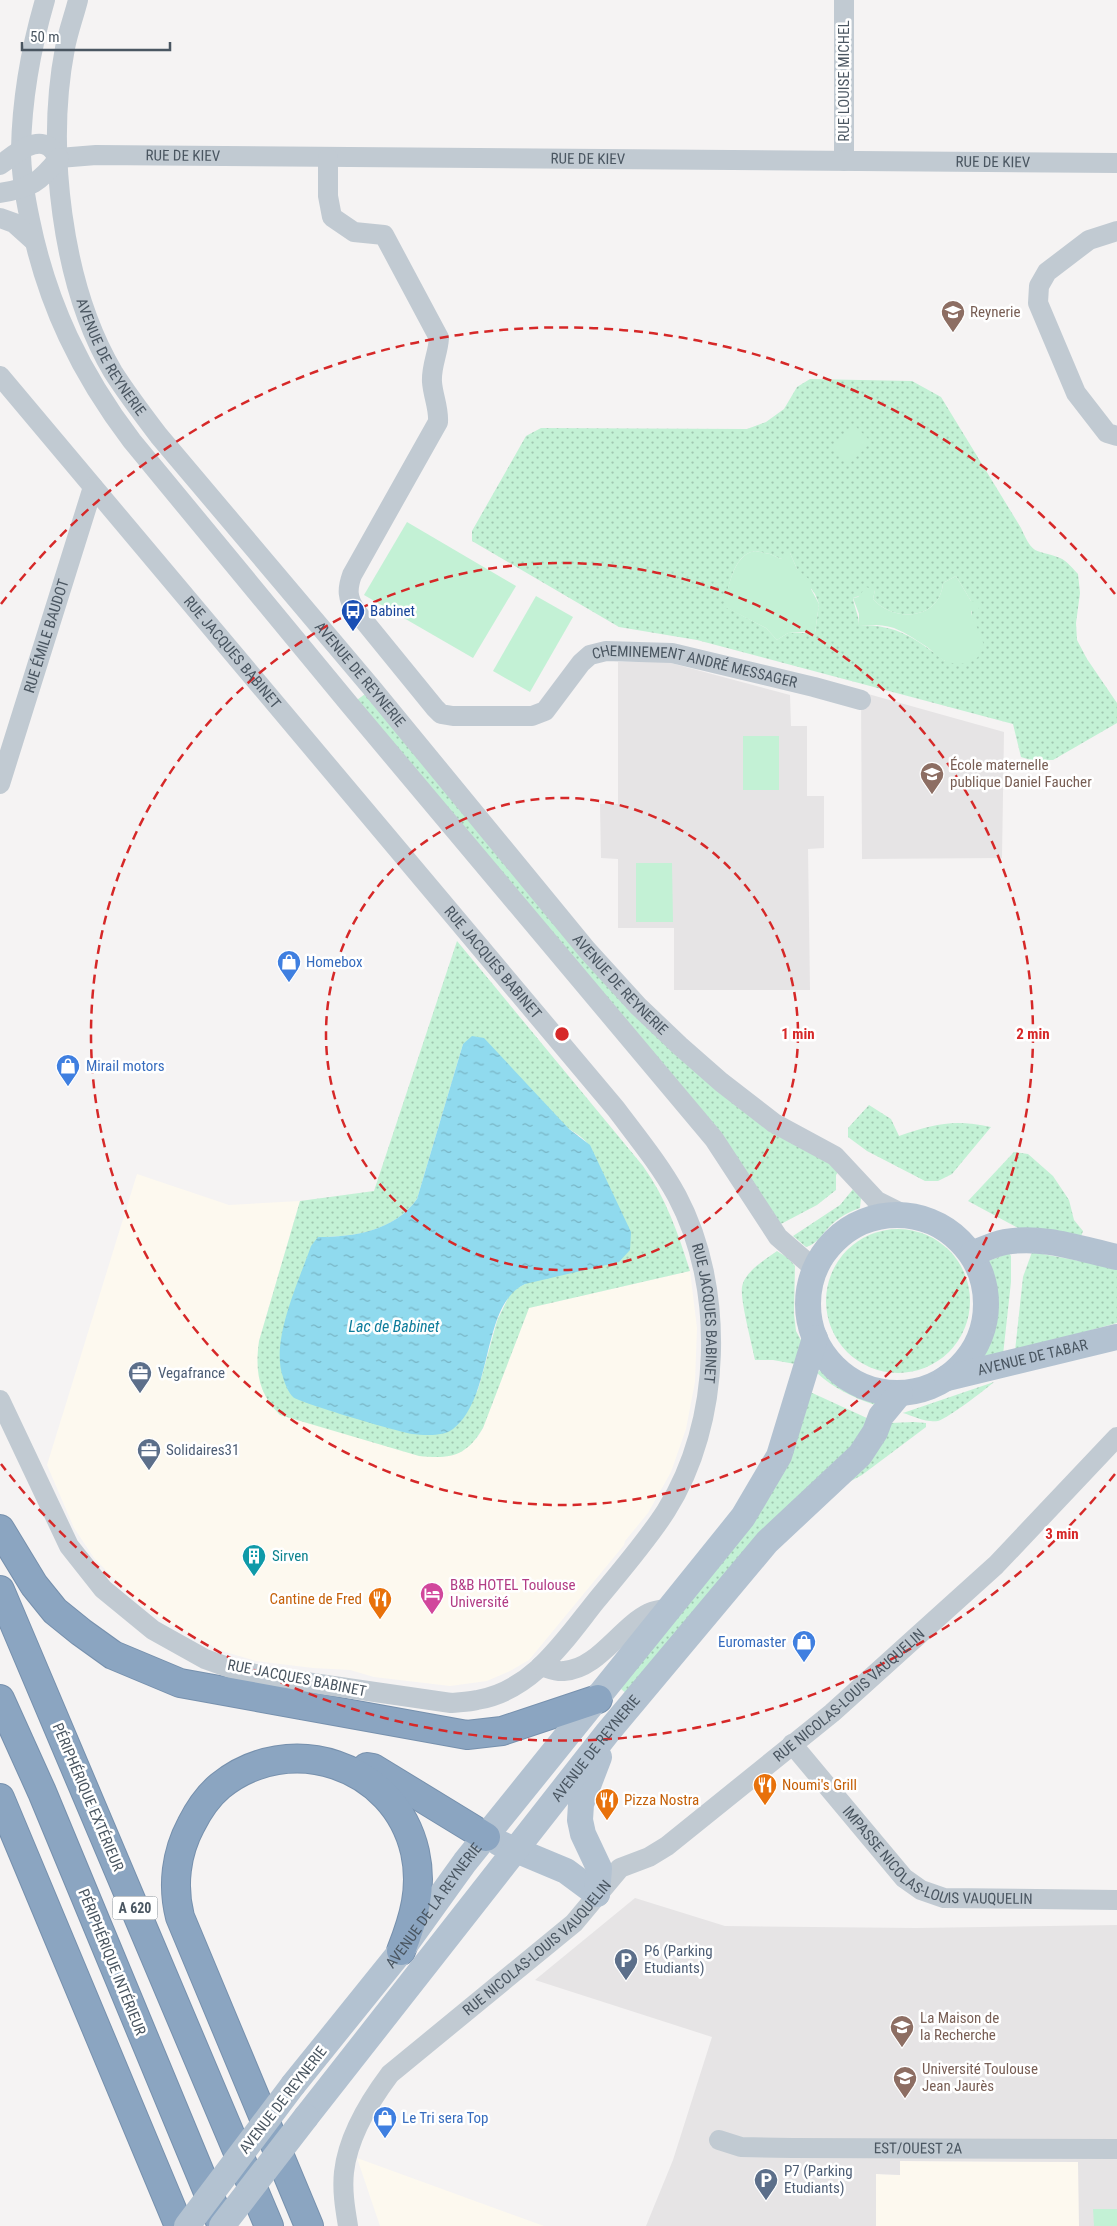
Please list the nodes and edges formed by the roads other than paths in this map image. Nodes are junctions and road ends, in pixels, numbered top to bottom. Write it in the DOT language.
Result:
graph roads {
  1 [pos="45,0"];
  2 [pos="78,0"];
  3 [pos="844,0"];
  4 [pos="21,150"];
  5 [pos="59,158"];
  6 [pos="328,158"];
  7 [pos="844,161"];
  8 [pos="1117,164"];
  9 [pos="0,165"];
  10 [pos="24,189"];
  11 [pos="0,193"];
  12 [pos="0,218"];
  13 [pos="1117,231"];
  14 [pos="34,241"];
  15 [pos="0,376"];
  16 [pos="1117,436"];
  17 [pos="93,487"];
  18 [pos="861,700"];
  19 [pos="0,784"];
  20 [pos="905,1215"];
  21 [pos="972,1254"];
  22 [pos="1117,1258"];
  23 [pos="815,1269"];
  24 [pos="1117,1337"];
  25 [pos="815,1338"];
  26 [pos="946,1379"];
  27 [pos="900,1393"];
  28 [pos="0,1400"];
  29 [pos="1117,1437"];
  30 [pos="0,1529"];
  31 [pos="0,1590"];
  32 [pos="668,1608"];
  33 [pos="541,1666"];
  34 [pos="0,1699"];
  35 [pos="598,1699"];
  36 [pos="608,1732"];
  37 [pos="792,1744"];
  38 [pos="343,1766"];
  39 [pos="0,1798"];
  40 [pos="486,1837"];
  41 [pos="514,1850"];
  42 [pos="597,1894"];
  43 [pos="1117,1900"];
  44 [pos="401,1951"];
  45 [pos="381,1975"];
  46 [pos="719,2140"];
  47 [pos="1117,2149"];
  48 [pos="227,2220"];
  49 [pos="179,2226"];
  50 [pos="187,2226"];
  51 [pos="269,2226"];
  52 [pos="310,2226"];
  53 [pos="348,2226"];
  1 -- 4 [label="street, AVENUE DE REYNERIE"];
  2 -- 5 [label="street, AVENUE DE REYNERIE"];
  3 -- 7 [label="street, RUE LOUISE MICHEL"];
  4 -- 5 [label="street"];
  4 -- 9 [label="street"];
  4 -- 10 [label="street, AVENUE DE REYNERIE"];
  5 -- 6 [label="street, RUE DE KIEV"];
  5 -- 10 [label="street"];
  5 -- 20 [label="street, AVENUE DE REYNERIE"];
  6 -- 7 [label="street, RUE DE KIEV"];
  6 -- 18 [label="street, CHEMINEMENT ANDRÉ MESSAGER"];
  7 -- 8 [label="street, RUE DE KIEV"];
  10 -- 11 [label="street"];
  10 -- 14 [label="street, AVENUE DE REYNERIE"];
  12 -- 14 [label="street"];
  13 -- 16 [label="street"];
  14 -- 23 [label="street, AVENUE DE REYNERIE"];
  15 -- 17 [label="street, RUE JACQUES BABINET"];
  17 -- 19 [label="street, RUE ÉMILE BAUDOT"];
  17 -- 33 [label="street, RUE JACQUES BABINET"];
  20 -- 21 [label="main road"];
  20 -- 23 [label="main road"];
  21 -- 22 [label="main road"];
  21 -- 26 [label="main road"];
  23 -- 25 [label="main road"];
  24 -- 26 [label="main road, AVENUE DE TABAR"];
  25 -- 27 [label="main road"];
  25 -- 32 [label="main road, AVENUE DE REYNERIE"];
  26 -- 27 [label="main road"];
  27 -- 36 [label="main road, AVENUE DE REYNERIE"];
  28 -- 33 [label="street, RUE JACQUES BABINET"];
  29 -- 37 [label="street, RUE NICOLAS-LOUIS VAUQUELIN"];
  30 -- 35 [label="highway"];
  31 -- 51 [label="highway, PÉRIPHÉRIQUE EXTÉRIEUR / A 620"];
  32 -- 33 [label="street"];
  32 -- 35 [label="main road, AVENUE DE REYNERIE"];
  34 -- 48 [label="highway, PÉRIPHÉRIQUE INTÉRIEUR / A 620"];
  35 -- 40 [label="main road, AVENUE DE REYNERIE"];
  36 -- 41 [label="main road, AVENUE DE REYNERIE"];
  36 -- 42 [label="main road"];
  37 -- 42 [label="street, RUE NICOLAS-LOUIS VAUQUELIN"];
  37 -- 43 [label="street, IMPASSE NICOLAS-LOUIS VAUQUELIN"];
  38 -- 40 [label="highway"];
  38 -- 44 [label="highway"];
  38 -- 52 [label="highway"];
  39 -- 49 [label="highway"];
  40 -- 41 [label="main road"];
  40 -- 44 [label="main road, AVENUE DE LA REYNERIE"];
  41 -- 42 [label="main road"];
  41 -- 48 [label="main road, AVENUE DE REYNERIE, bridge"];
  42 -- 53 [label="street, RUE NICOLAS-LOUIS VAUQUELIN"];
  44 -- 45 [label="main road, AVENUE DE LA REYNERIE"];
  45 -- 50 [label="main road, AVENUE DE REYNERIE, bridge"];
  46 -- 47 [label="street, EST/OUEST 2A"];
}
